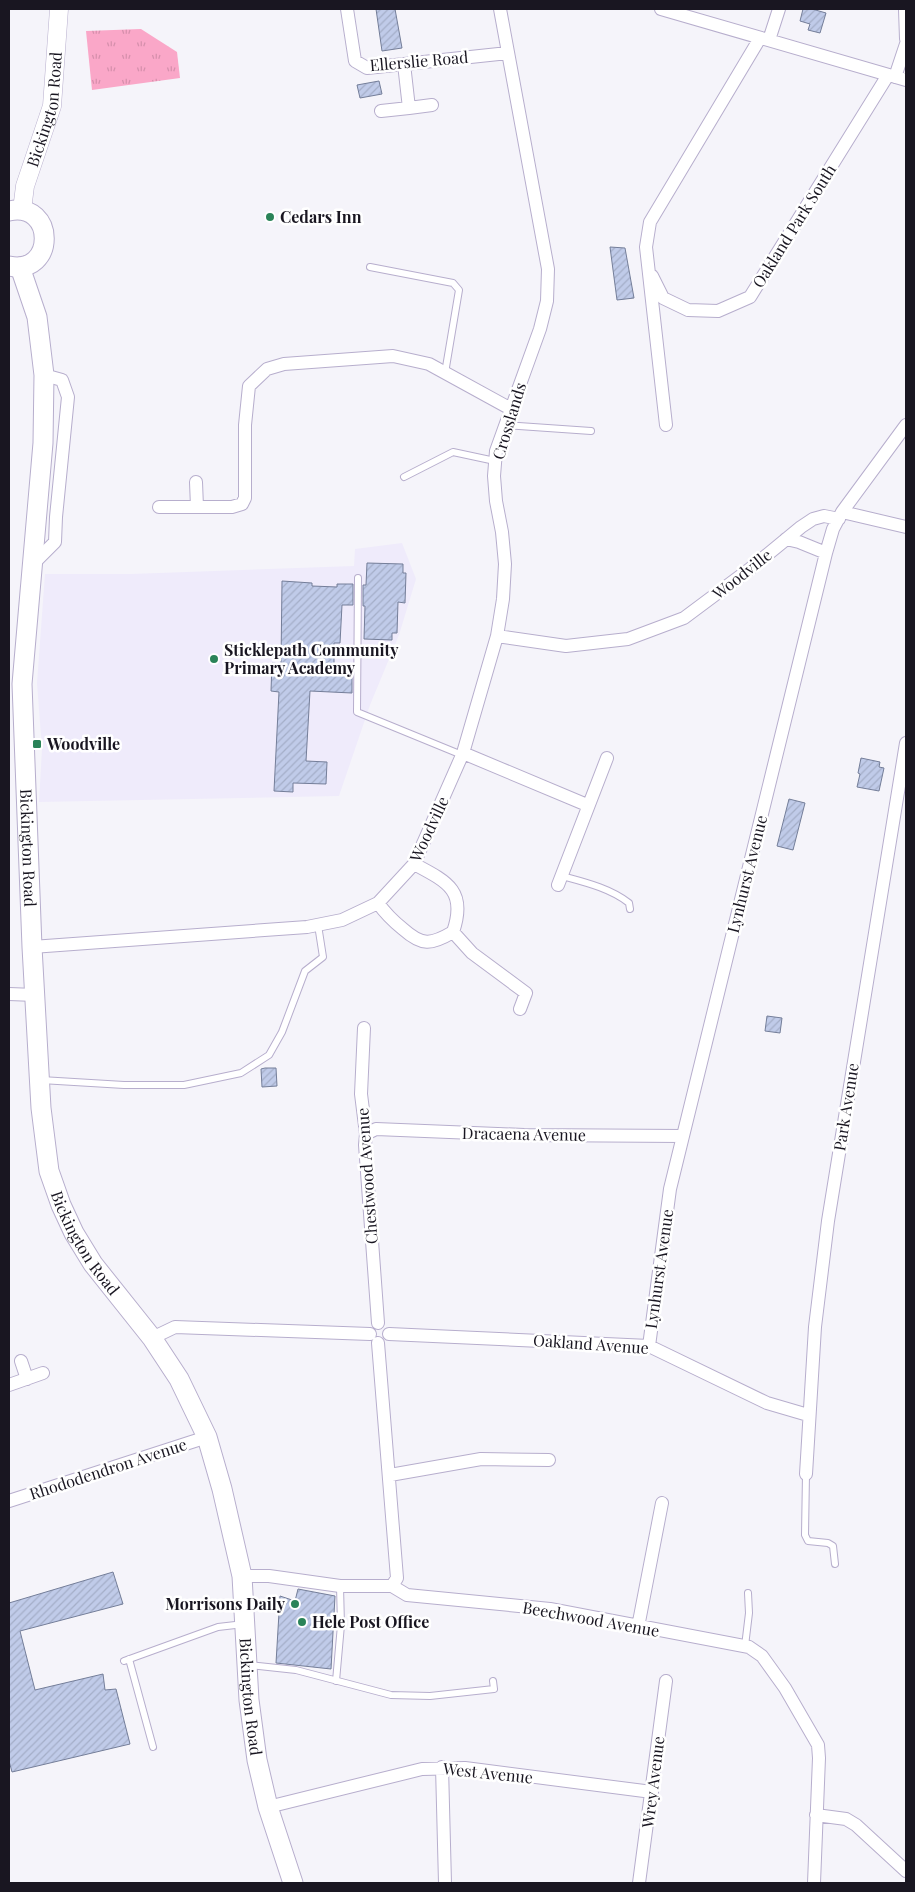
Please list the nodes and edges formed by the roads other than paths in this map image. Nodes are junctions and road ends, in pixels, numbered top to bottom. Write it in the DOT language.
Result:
graph roads {
  1 [pos="59,9"];
  2 [pos="346,9"];
  3 [pos="500,9"];
  4 [pos="661,9"];
  5 [pos="779,9"];
  6 [pos="904,9"];
  7 [pos="765,39"];
  8 [pos="906,39"];
  9 [pos="906,44"];
  10 [pos="508,53"];
  11 [pos="404,64"];
  12 [pos="896,77"];
  13 [pos="432,104"];
  14 [pos="408,108"];
  15 [pos="381,111"];
  16 [pos="15,210"];
  17 [pos="14,266"];
  18 [pos="370,267"];
  19 [pos="648,269"];
  20 [pos="445,373"];
  21 [pos="511,409"];
  22 [pos="666,424"];
  23 [pos="505,425"];
  24 [pos="906,425"];
  25 [pos="591,432"];
  26 [pos="495,461"];
  27 [pos="404,476"];
  28 [pos="196,482"];
  29 [pos="160,507"];
  30 [pos="197,507"];
  31 [pos="841,515"];
  32 [pos="906,527"];
  33 [pos="786,539"];
  34 [pos="826,553"];
  35 [pos="358,578"];
  36 [pos="497,636"];
  37 [pos="906,743"];
  38 [pos="463,754"];
  39 [pos="606,758"];
  40 [pos="588,806"];
  41 [pos="414,864"];
  42 [pos="560,880"];
  43 [pos="378,903"];
  44 [pos="630,909"];
  45 [pos="318,925"];
  46 [pos="453,932"];
  47 [pos="32,947"];
  48 [pos="9,994"];
  49 [pos="35,994"];
  50 [pos="520,1009"];
  51 [pos="364,1028"];
  52 [pos="40,1080"];
  53 [pos="366,1134"];
  54 [pos="683,1136"];
  55 [pos="378,1324"];
  56 [pos="389,1334"];
  57 [pos="152,1338"];
  58 [pos="374,1338"];
  59 [pos="649,1346"];
  60 [pos="21,1362"];
  61 [pos="43,1373"];
  62 [pos="27,1378"];
  63 [pos="9,1385"];
  64 [pos="808,1415"];
  65 [pos="206,1437"];
  66 [pos="549,1460"];
  67 [pos="806,1474"];
  68 [pos="390,1475"];
  69 [pos="9,1501"];
  70 [pos="662,1503"];
  71 [pos="835,1564"];
  72 [pos="242,1576"];
  73 [pos="340,1586"];
  74 [pos="392,1586"];
  75 [pos="748,1593"];
  76 [pos="245,1624"];
  77 [pos="638,1627"];
  78 [pos="746,1646"];
  79 [pos="246,1665"];
  80 [pos="336,1681"];
  81 [pos="493,1681"];
  82 [pos="666,1681"];
  83 [pos="153,1747"];
  84 [pos="442,1767"];
  85 [pos="652,1792"];
  86 [pos="268,1807"];
  87 [pos="816,1815"];
  88 [pos="906,1871"];
  89 [pos="293,1883"];
  90 [pos="445,1883"];
  91 [pos="639,1883"];
  92 [pos="814,1883"];
  1 -- 16 [label="main road, Bickington Road"];
  2 -- 11 [label="street, Ellerslie Road"];
  3 -- 10 [label="street"];
  4 -- 7 [label="street"];
  5 -- 7 [label="street, Oakland Park South"];
  6 -- 8 [label="street"];
  7 -- 12 [label="street"];
  7 -- 19 [label="street, Oakland Park South"];
  9 -- 12 [label="street, Oakland Park South"];
  10 -- 11 [label="street, Ellerslie Road"];
  10 -- 21 [label="street, Crosslands"];
  11 -- 14 [label="street"];
  12 -- 19 [label="street, Oakland Park South"];
  13 -- 14 [label="street"];
  14 -- 15 [label="street"];
  16 -- 17 [label="main road"];
  17 -- 47 [label="main road, Bickington Road"];
  18 -- 20 [label="lane"];
  19 -- 22 [label="street, Oakland Park South"];
  20 -- 21 [label="street"];
  20 -- 30 [label="street"];
  21 -- 23 [label="street, Crosslands"];
  23 -- 25 [label="lane"];
  23 -- 26 [label="street, Crosslands"];
  24 -- 31 [label="street, Lynhurst Avenue"];
  26 -- 27 [label="lane"];
  26 -- 36 [label="street, Crosslands"];
  28 -- 30 [label="street"];
  29 -- 30 [label="street"];
  31 -- 32 [label="street"];
  31 -- 33 [label="street, Woodville"];
  31 -- 34 [label="street, Lynhurst Avenue"];
  33 -- 34 [label="street, Woodville"];
  33 -- 36 [label="street, Woodville"];
  34 -- 54 [label="street, Lynhurst Avenue"];
  35 -- 38 [label="lane"];
  36 -- 38 [label="street, Woodville"];
  37 -- 64 [label="street, Park Avenue"];
  38 -- 40 [label="street"];
  38 -- 41 [label="street, Woodville"];
  39 -- 40 [label="street"];
  40 -- 42 [label="street"];
  41 -- 43 [label="street, Woodville"];
  41 -- 46 [label="street"];
  42 -- 44 [label="lane"];
  43 -- 45 [label="street, Woodville"];
  43 -- 46 [label="street"];
  45 -- 47 [label="street, Woodville"];
  45 -- 52 [label="lane"];
  46 -- 50 [label="street"];
  47 -- 49 [label="main road, Bickington Road"];
  48 -- 49 [label="street"];
  49 -- 52 [label="main road, Bickington Road"];
  51 -- 53 [label="street, Chestwood Avenue"];
  52 -- 57 [label="main road, Bickington Road"];
  53 -- 54 [label="street, Dracaena Avenue"];
  53 -- 55 [label="street, Chestwood Avenue"];
  54 -- 59 [label="street, Lynhurst Avenue"];
  55 -- 56 [label="street"];
  55 -- 58 [label="street"];
  56 -- 58 [label="street"];
  56 -- 59 [label="street, Oakland Avenue"];
  57 -- 58 [label="street"];
  57 -- 65 [label="main road, Bickington Road"];
  58 -- 68 [label="street"];
  59 -- 64 [label="street, Oakland Avenue"];
  60 -- 62 [label="street"];
  61 -- 62 [label="street"];
  62 -- 63 [label="street"];
  64 -- 67 [label="street, Park Avenue"];
  65 -- 69 [label="street, Rhododendron Avenue"];
  65 -- 72 [label="main road, Bickington Road"];
  66 -- 68 [label="street"];
  67 -- 71 [label="lane"];
  68 -- 74 [label="street"];
  70 -- 77 [label="street"];
  72 -- 73 [label="street"];
  72 -- 76 [label="main road, Bickington Road"];
  73 -- 74 [label="street"];
  73 -- 80 [label="lane"];
  74 -- 77 [label="street, Beechwood Avenue"];
  75 -- 78 [label="lane"];
  76 -- 79 [label="main road, Bickington Road"];
  76 -- 83 [label="lane"];
  77 -- 78 [label="street, Beechwood Avenue"];
  78 -- 87 [label="street, Beechwood Avenue"];
  79 -- 80 [label="lane"];
  79 -- 86 [label="main road, Bickington Road"];
  80 -- 81 [label="lane"];
  82 -- 85 [label="street, Wrey Avenue"];
  84 -- 85 [label="street, West Avenue"];
  84 -- 86 [label="street, West Avenue"];
  84 -- 90 [label="street"];
  85 -- 91 [label="street, Wrey Avenue"];
  86 -- 89 [label="main road, Bickington Road"];
  87 -- 88 [label="street"];
  87 -- 92 [label="street, Beechwood Avenue"];
}
